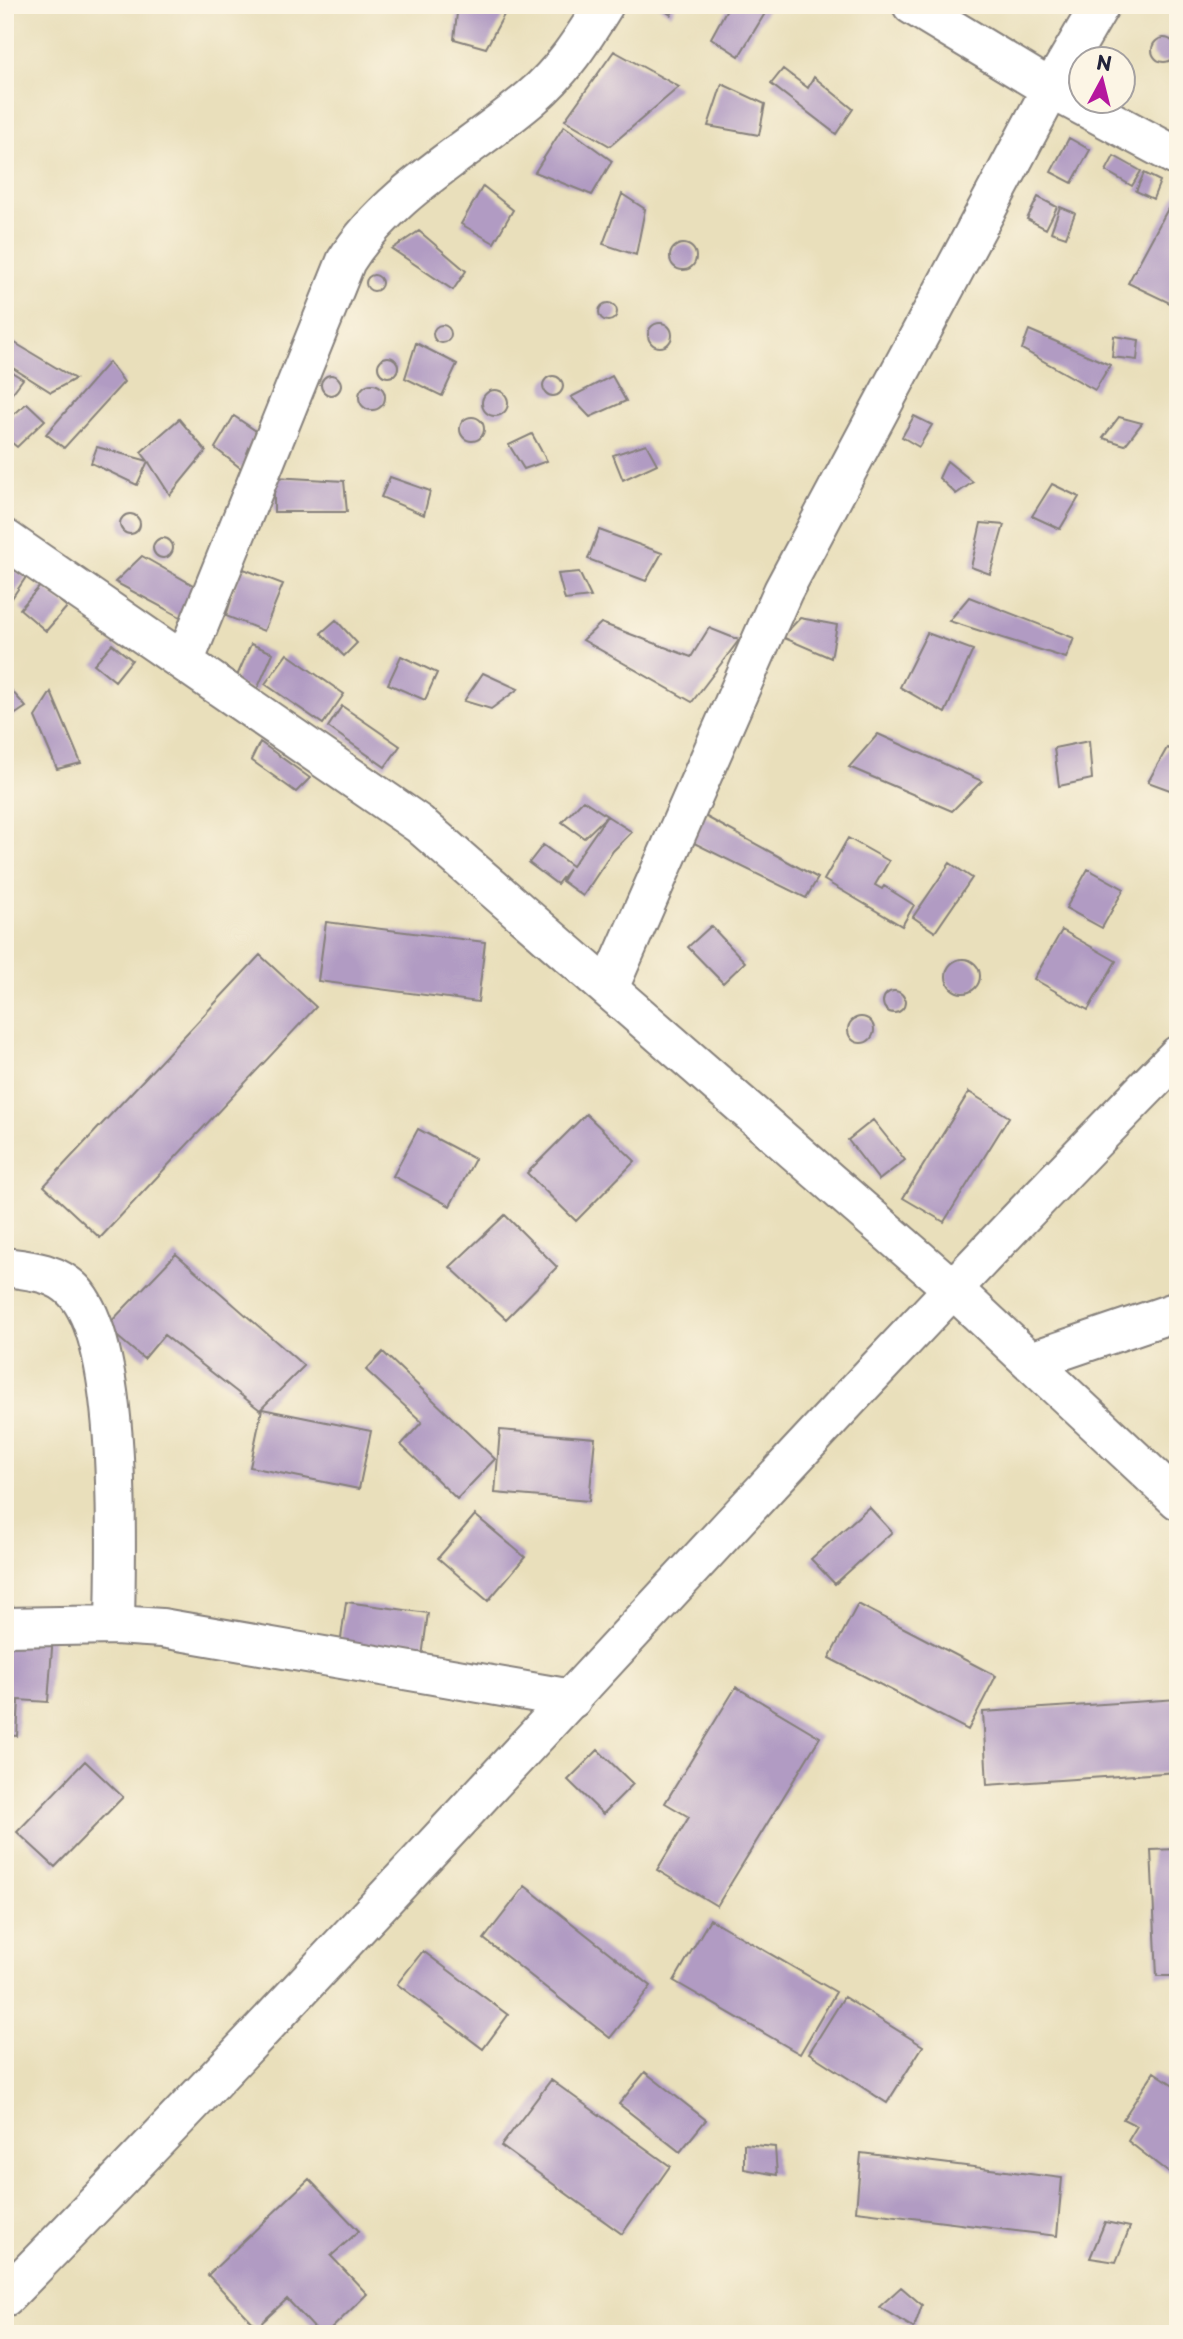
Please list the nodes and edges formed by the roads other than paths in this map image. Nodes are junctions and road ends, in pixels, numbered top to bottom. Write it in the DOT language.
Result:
graph roads {
  1 [pos="604,5"];
  2 [pos="912,5"];
  3 [pos="1100,5"];
  4 [pos="1051,89"];
  5 [pos="1178,157"];
  6 [pos="5,539"];
  7 [pos="185,660"];
  8 [pos="609,988"];
  9 [pos="1178,1055"];
  10 [pos="5,1267"];
  11 [pos="953,1289"];
  12 [pos="1178,1311"];
  13 [pos="1031,1362"];
  14 [pos="1178,1500"];
  15 [pos="115,1625"];
  16 [pos="5,1627"];
  17 [pos="572,1699"];
  18 [pos="5,2297"];
  1 -- 7 [label="main road"];
  2 -- 4 [label="main road"];
  3 -- 4 [label="main road"];
  4 -- 5 [label="main road"];
  4 -- 8 [label="main road"];
  6 -- 7 [label="main road"];
  7 -- 8 [label="main road"];
  8 -- 11 [label="main road"];
  9 -- 11 [label="main road"];
  10 -- 15 [label="main road"];
  11 -- 13 [label="main road"];
  11 -- 17 [label="main road"];
  12 -- 13 [label="main road"];
  13 -- 14 [label="main road"];
  15 -- 16 [label="main road"];
  15 -- 17 [label="main road"];
  17 -- 18 [label="main road"];
}
